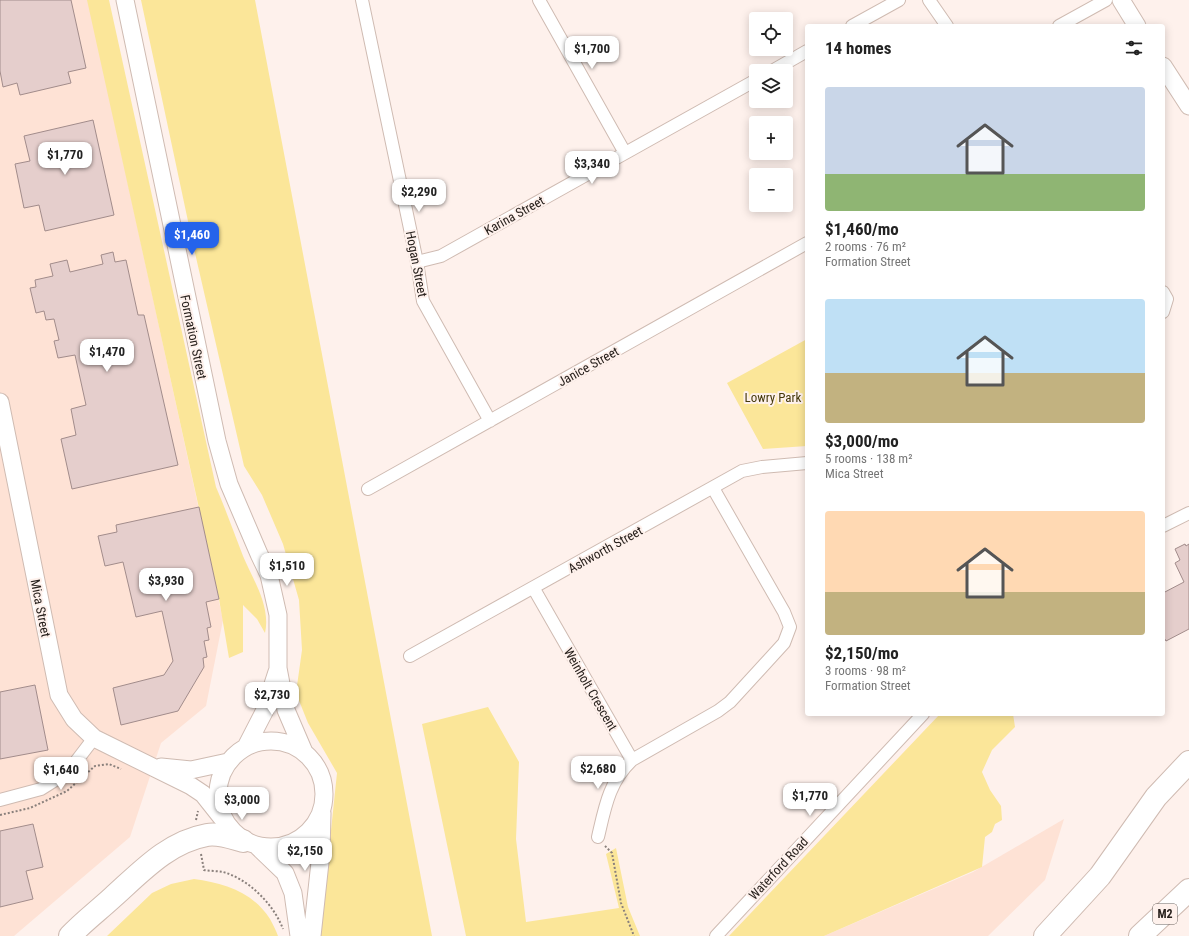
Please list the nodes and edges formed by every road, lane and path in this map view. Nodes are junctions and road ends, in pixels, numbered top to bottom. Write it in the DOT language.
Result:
graph roads {
  1 [pos="125,0"];
  2 [pos="362,0"];
  3 [pos="539,0"];
  4 [pos="899,0"];
  5 [pos="929,0"];
  6 [pos="1106,0"];
  7 [pos="1120,0"];
  8 [pos="856,24"];
  9 [pos="946,24"];
  10 [pos="1063,24"];
  11 [pos="1136,24"];
  12 [pos="805,52"];
  13 [pos="784,64"];
  14 [pos="1165,69"];
  15 [pos="749,84"];
  16 [pos="1189,106"];
  17 [pos="625,153"];
  18 [pos="805,245"];
  19 [pos="417,262"];
  20 [pos="0,402"];
  21 [pos="490,421"];
  22 [pos="805,463"];
  23 [pos="713,488"];
  24 [pos="368,489"];
  25 [pos="1189,513"];
  26 [pos="1165,525"];
  27 [pos="534,588"];
  28 [pos="410,656"];
  29 [pos="278,668"];
  30 [pos="921,716"];
  31 [pos="94,738"];
  32 [pos="246,747"];
  33 [pos="304,752"];
  34 [pos="632,760"];
  35 [pos="228,762"];
  36 [pos="1189,762"];
  37 [pos="153,767"];
  38 [pos="124,770"];
  39 [pos="0,800"];
  40 [pos="199,809"];
  41 [pos="322,811"];
  42 [pos="0,815"];
  43 [pos="222,818"];
  44 [pos="598,837"];
  45 [pos="197,838"];
  46 [pos="251,844"];
  47 [pos="1189,890"];
  48 [pos="291,934"];
  49 [pos="70,936"];
  50 [pos="312,936"];
  51 [pos="634,936"];
  52 [pos="716,936"];
  53 [pos="1045,936"];
  54 [pos="1140,936"];
  1 -- 29 [label="main road, Formation Street"];
  2 -- 19 [label="street, Hogan Street"];
  3 -- 17 [label="street"];
  4 -- 8 [label="street"];
  5 -- 9 [label="street"];
  6 -- 10 [label="street"];
  7 -- 11 [label="main road"];
  12 -- 13 [label="street"];
  14 -- 16 [label="main road"];
  15 -- 17 [label="street, Karina Street"];
  17 -- 19 [label="street, Karina Street"];
  18 -- 21 [label="street, Janice Street"];
  19 -- 21 [label="street, Hogan Street"];
  20 -- 31 [label="main road, Mica Street"];
  21 -- 24 [label="street, Janice Street"];
  22 -- 23 [label="street, Ashworth Street"];
  23 -- 27 [label="street, Ashworth Street"];
  23 -- 34 [label="street"];
  25 -- 26 [label="street"];
  27 -- 28 [label="street, Ashworth Street"];
  27 -- 34 [label="street, Weinholt Crescent"];
  29 -- 32 [label="main road, Formation Street"];
  29 -- 33 [label="main road, Formation Street"];
  30 -- 52 [label="street, Waterford Road"];
  31 -- 37 [label="main road, Mica Street"];
  31 -- 39 [label="street"];
  32 -- 33 [label="main road"];
  32 -- 35 [label="main road"];
  33 -- 41 [label="main road"];
  34 -- 44 [label="street"];
  35 -- 37 [label="main road, Mica Street"];
  35 -- 43 [label="main road"];
  36 -- 53 [label="highway"];
  37 -- 43 [label="main road, Mica Street"];
  38 -- 42 [label="path"];
  40 -- 45 [label="path"];
  41 -- 46 [label="main road"];
  41 -- 50 [label="main road"];
  43 -- 46 [label="main road"];
  44 -- 51 [label="path"];
  45 -- 46 [label="highway"];
  45 -- 48 [label="path"];
  45 -- 49 [label="highway"];
  46 -- 48 [label="main road"];
  47 -- 54 [label="highway, M2"];
}
